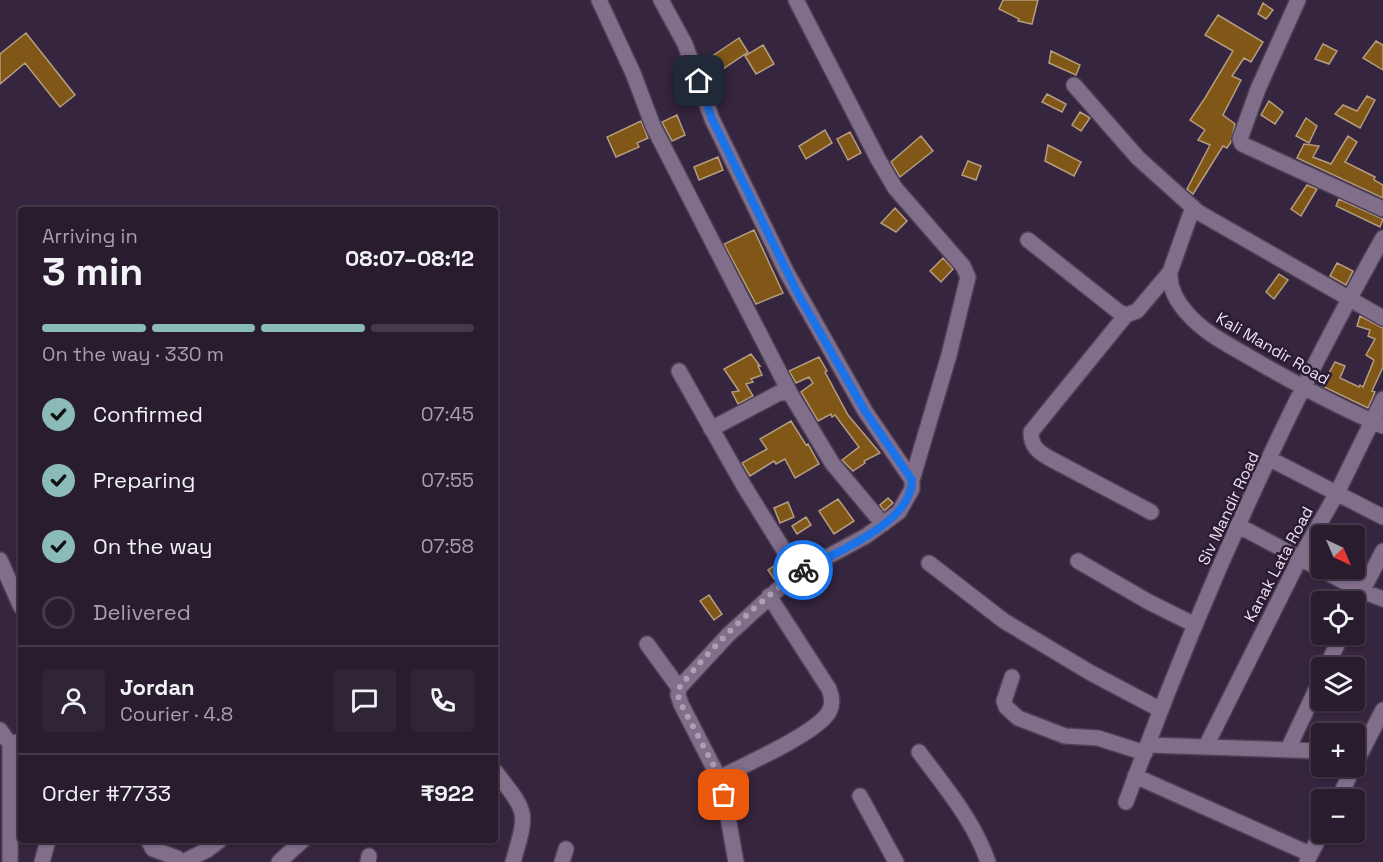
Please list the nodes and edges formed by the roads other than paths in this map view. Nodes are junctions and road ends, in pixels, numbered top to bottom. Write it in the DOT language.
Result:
graph roads {
  1 [pos="599,0"];
  2 [pos="661,0"];
  3 [pos="795,0"];
  4 [pos="1298,0"];
  5 [pos="1074,85"];
  6 [pos="1193,207"];
  7 [pos="1383,209"];
  8 [pos="1383,238"];
  9 [pos="1028,240"];
  10 [pos="1170,272"];
  11 [pos="1348,299"];
  12 [pos="1125,315"];
  13 [pos="1383,318"];
  14 [pos="680,371"];
  15 [pos="1304,388"];
  16 [pos="790,393"];
  17 [pos="1383,399"];
  18 [pos="1378,424"];
  19 [pos="711,429"];
  20 [pos="1270,459"];
  21 [pos="912,480"];
  22 [pos="1336,493"];
  23 [pos="1151,512"];
  24 [pos="1383,517"];
  25 [pos="883,524"];
  26 [pos="1238,525"];
  27 [pos="1383,551"];
  28 [pos="1299,558"];
  29 [pos="0,560"];
  30 [pos="1078,561"];
  31 [pos="929,563"];
  32 [pos="798,573"];
  33 [pos="1362,591"];
  34 [pos="1365,592"];
  35 [pos="769,596"];
  36 [pos="1383,599"];
  37 [pos="18,600"];
  38 [pos="1195,625"];
  39 [pos="647,644"];
  40 [pos="1012,677"];
  41 [pos="679,688"];
  42 [pos="1311,701"];
  43 [pos="1161,710"];
  44 [pos="1383,710"];
  45 [pos="0,730"];
  46 [pos="15,742"];
  47 [pos="1365,743"];
  48 [pos="1206,746"];
  49 [pos="1288,748"];
  50 [pos="1146,749"];
  51 [pos="1311,750"];
  52 [pos="919,752"];
  53 [pos="498,775"];
  54 [pos="1135,776"];
  55 [pos="719,778"];
  56 [pos="860,796"];
  57 [pos="1126,802"];
  58 [pos="47,843"];
  59 [pos="150,843"];
  60 [pos="216,843"];
  61 [pos="300,843"];
  62 [pos="1316,843"];
  63 [pos="1308,858"];
  64 [pos="10,862"];
  65 [pos="42,862"];
  66 [pos="182,862"];
  67 [pos="279,862"];
  68 [pos="513,862"];
  69 [pos="736,862"];
  70 [pos="896,862"];
  71 [pos="988,862"];
  1 -- 16 [label="street"];
  2 -- 21 [label="street"];
  3 -- 21 [label="street"];
  4 -- 7 [label="street"];
  5 -- 6 [label="street"];
  6 -- 10 [label="street"];
  6 -- 11 [label="street"];
  8 -- 11 [label="street, Siv Mandir Road"];
  9 -- 12 [label="street"];
  10 -- 12 [label="street"];
  10 -- 15 [label="street, Kali Mandir Road"];
  11 -- 13 [label="street"];
  11 -- 15 [label="street, Siv Mandir Road"];
  12 -- 23 [label="street"];
  14 -- 19 [label="street"];
  15 -- 18 [label="street, Kali Mandir Road"];
  15 -- 20 [label="street, Siv Mandir Road"];
  16 -- 19 [label="street"];
  16 -- 25 [label="street"];
  17 -- 18 [label="street, Kanak Lata Road"];
  18 -- 22 [label="street, Kanak Lata Road"];
  19 -- 32 [label="street"];
  20 -- 22 [label="street"];
  20 -- 26 [label="street, Siv Mandir Road"];
  21 -- 25 [label="street"];
  22 -- 24 [label="street"];
  22 -- 28 [label="street, Kanak Lata Road"];
  25 -- 32 [label="street"];
  26 -- 28 [label="street"];
  26 -- 38 [label="street, Siv Mandir Road"];
  27 -- 33 [label="street"];
  28 -- 33 [label="street"];
  28 -- 48 [label="street, Kanak Lata Road"];
  29 -- 37 [label="street"];
  30 -- 38 [label="street"];
  31 -- 43 [label="street"];
  32 -- 35 [label="street"];
  34 -- 36 [label="street"];
  35 -- 41 [label="street"];
  35 -- 55 [label="street"];
  38 -- 43 [label="street, Siv Mandir Road"];
  39 -- 41 [label="street"];
  40 -- 50 [label="street"];
  41 -- 55 [label="street"];
  42 -- 49 [label="street"];
  43 -- 50 [label="street, Siv Mandir Road"];
  44 -- 47 [label="street"];
  45 -- 46 [label="street"];
  46 -- 64 [label="street"];
  48 -- 49 [label="street"];
  48 -- 50 [label="street"];
  49 -- 51 [label="street"];
  50 -- 54 [label="street, Siv Mandir Road"];
  52 -- 71 [label="street"];
  53 -- 68 [label="street"];
  54 -- 57 [label="street, Siv Mandir Road"];
  54 -- 63 [label="street"];
  55 -- 69 [label="street"];
  56 -- 70 [label="street"];
  58 -- 65 [label="street"];
  59 -- 66 [label="street"];
  60 -- 66 [label="street"];
  61 -- 67 [label="street"];
  62 -- 63 [label="street"];
}
